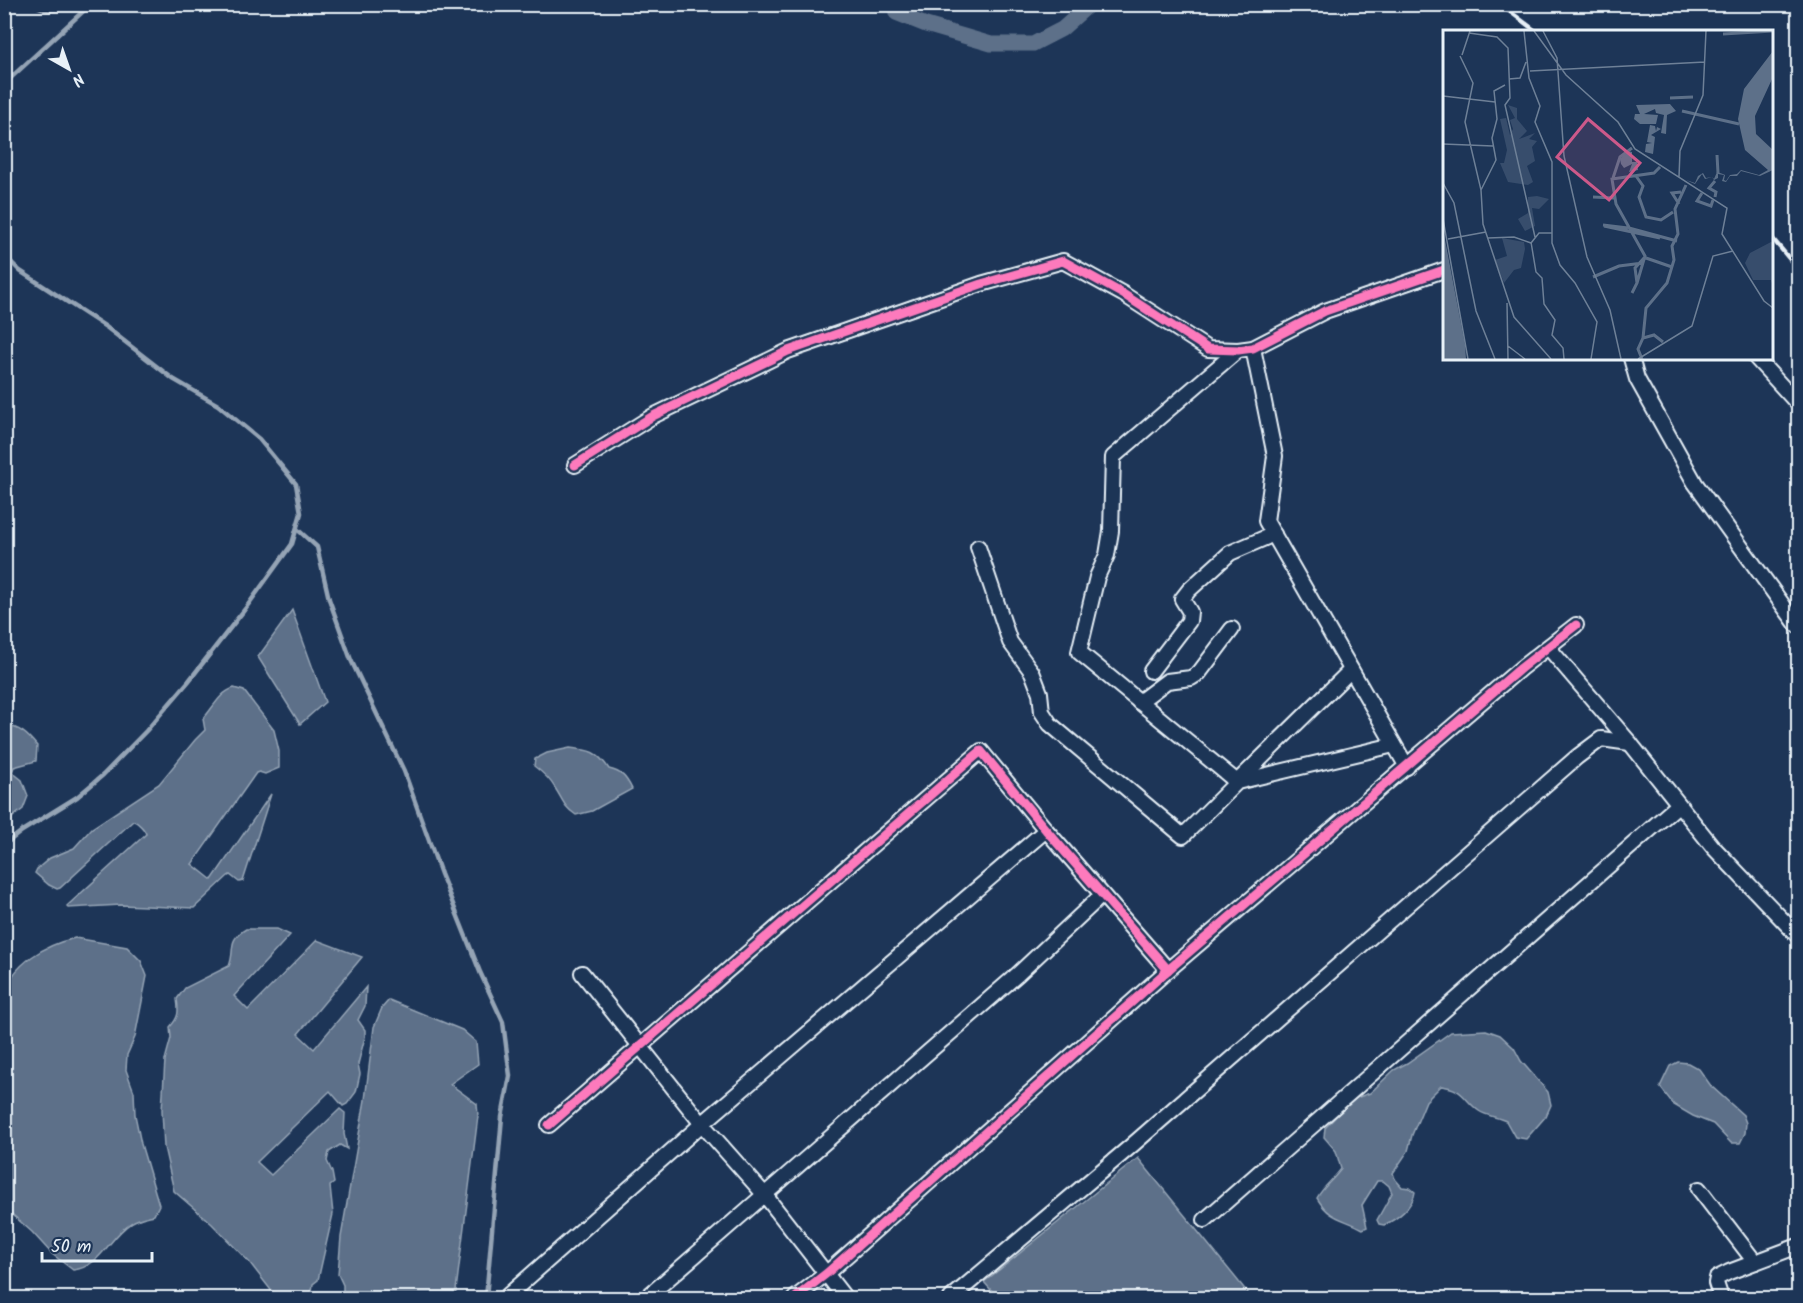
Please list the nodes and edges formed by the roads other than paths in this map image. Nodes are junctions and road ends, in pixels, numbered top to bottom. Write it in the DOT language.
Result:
graph roads {
  1 [pos="1443,270"];
  2 [pos="1253,348"];
  3 [pos="1238,350"];
  4 [pos="1632,360"];
  5 [pos="1758,360"];
  6 [pos="1798,404"];
  7 [pos="575,465"];
  8 [pos="1274,534"];
  9 [pos="978,547"];
  10 [pos="1576,625"];
  11 [pos="1798,626"];
  12 [pos="1232,629"];
  13 [pos="1548,647"];
  14 [pos="1351,670"];
  15 [pos="1151,671"];
  16 [pos="1139,702"];
  17 [pos="1630,743"];
  18 [pos="1394,745"];
  19 [pos="1407,767"];
  20 [pos="1237,782"];
  21 [pos="1678,805"];
  22 [pos="1046,830"];
  23 [pos="1102,895"];
  24 [pos="1798,936"];
  25 [pos="1168,970"];
  26 [pos="582,973"];
  27 [pos="641,1047"];
  28 [pos="702,1124"];
  29 [pos="549,1125"];
  30 [pos="1699,1189"];
  31 [pos="764,1194"];
  32 [pos="1205,1220"];
  33 [pos="1798,1246"];
  34 [pos="1755,1262"];
  35 [pos="827,1274"];
  36 [pos="505,1299"];
  37 [pos="646,1299"];
  38 [pos="795,1299"];
  39 [pos="844,1299"];
  40 [pos="951,1299"];
  41 [pos="1721,1299"];
  1 -- 2 [label="street"];
  2 -- 3 [label="street"];
  2 -- 8 [label="street"];
  3 -- 7 [label="street"];
  3 -- 16 [label="street"];
  4 -- 11 [label="street"];
  5 -- 6 [label="street"];
  8 -- 14 [label="street"];
  8 -- 15 [label="street"];
  9 -- 20 [label="street"];
  10 -- 13 [label="street"];
  12 -- 16 [label="street"];
  13 -- 17 [label="street"];
  13 -- 19 [label="street"];
  14 -- 18 [label="street"];
  14 -- 20 [label="street"];
  16 -- 20 [label="street"];
  17 -- 21 [label="street"];
  17 -- 40 [label="street"];
  18 -- 19 [label="street"];
  18 -- 20 [label="street"];
  19 -- 25 [label="street"];
  21 -- 24 [label="street"];
  21 -- 32 [label="street"];
  22 -- 23 [label="street"];
  22 -- 27 [label="street"];
  22 -- 28 [label="street"];
  23 -- 25 [label="street"];
  23 -- 31 [label="street"];
  25 -- 35 [label="street"];
  26 -- 27 [label="street"];
  27 -- 28 [label="street"];
  27 -- 29 [label="street"];
  28 -- 31 [label="street"];
  28 -- 36 [label="street"];
  30 -- 34 [label="street"];
  31 -- 35 [label="street"];
  31 -- 37 [label="street"];
  33 -- 34 [label="street"];
  34 -- 41 [label="street"];
  35 -- 38 [label="street"];
  35 -- 39 [label="street"];
}
